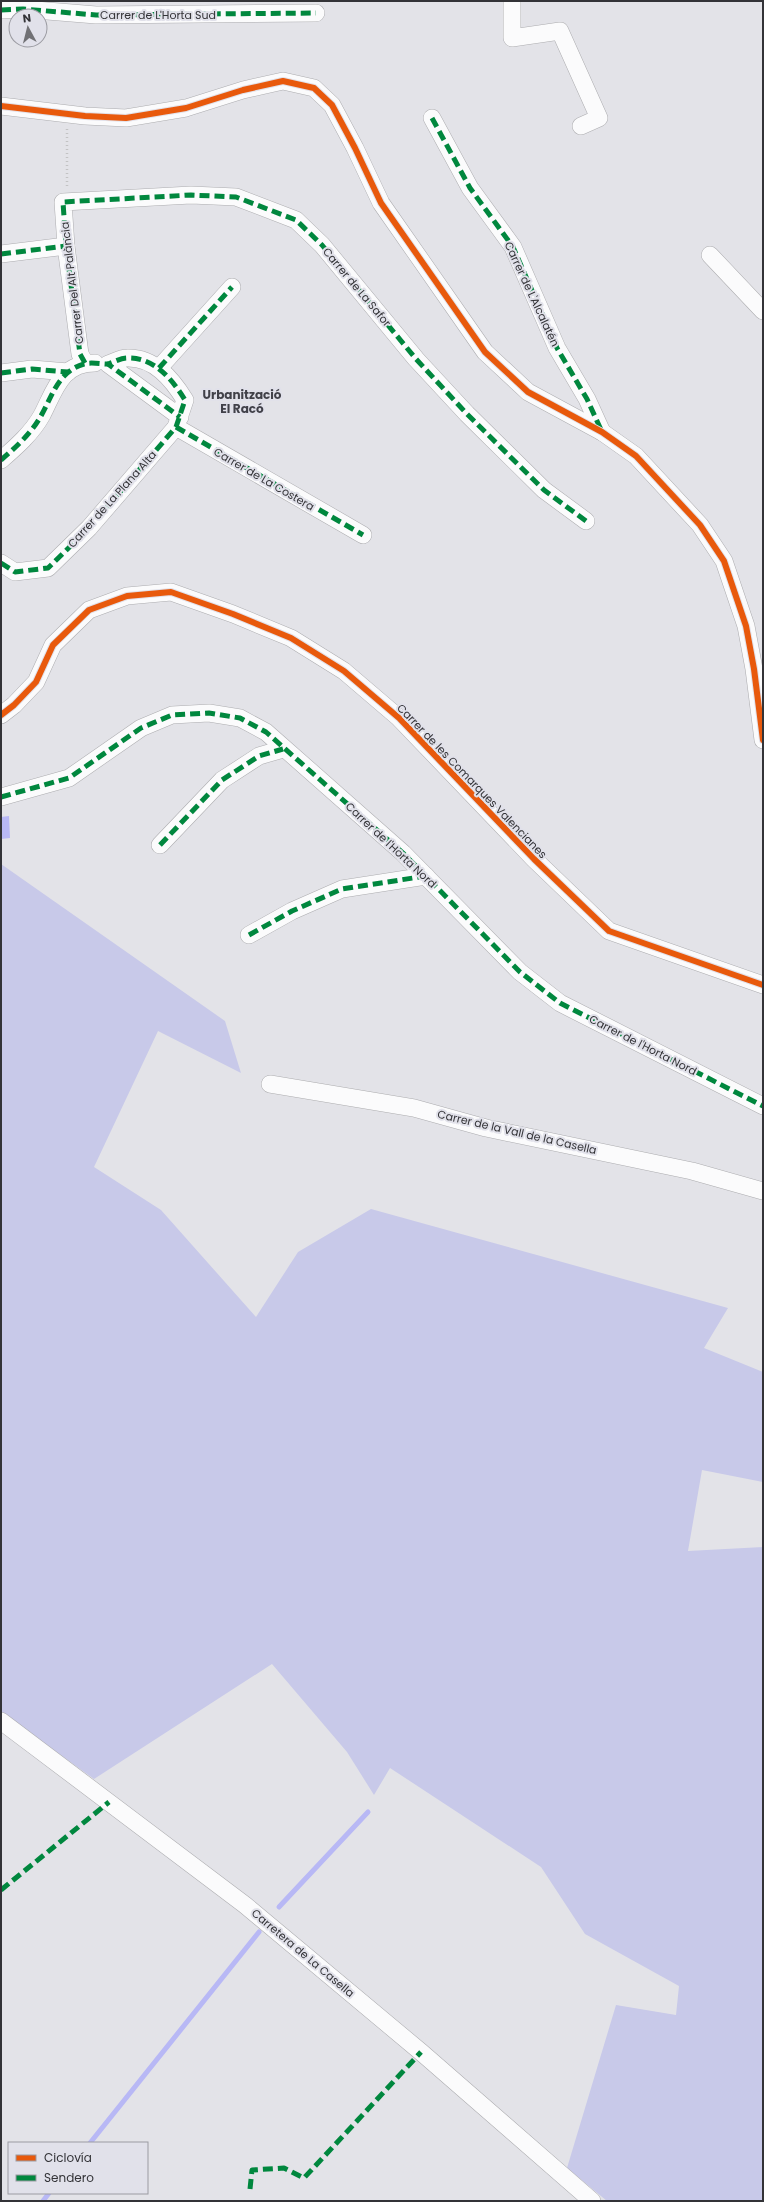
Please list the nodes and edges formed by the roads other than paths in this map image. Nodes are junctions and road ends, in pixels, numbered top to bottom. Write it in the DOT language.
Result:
graph roads {
  1 [pos="512,1"];
  2 [pos="1,10"];
  3 [pos="316,13"];
  4 [pos="1,106"];
  5 [pos="432,118"];
  6 [pos="581,126"];
  7 [pos="65,196"];
  8 [pos="66,246"];
  9 [pos="1,254"];
  10 [pos="710,255"];
  11 [pos="232,288"];
  12 [pos="763,311"];
  13 [pos="84,363"];
  14 [pos="108,364"];
  15 [pos="159,368"];
  16 [pos="68,372"];
  17 [pos="1,373"];
  18 [pos="178,422"];
  19 [pos="602,432"];
  20 [pos="1,460"];
  21 [pos="586,521"];
  22 [pos="363,535"];
  23 [pos="1,563"];
  24 [pos="1,715"];
  25 [pos="763,740"];
  26 [pos="283,749"];
  27 [pos="1,797"];
  28 [pos="160,844"];
  29 [pos="426,876"];
  30 [pos="249,936"];
  31 [pos="763,985"];
  32 [pos="270,1084"];
  33 [pos="763,1106"];
  34 [pos="763,1191"];
  35 [pos="1,1721"];
  36 [pos="592,2201"];
  1 -- 6 [label="street"];
  2 -- 3 [label="street, Carrer de L'Horta Sud"];
  4 -- 19 [label="street"];
  5 -- 19 [label="street, Carrer de L'Alcalatén"];
  7 -- 8 [label="street, Carrer Del Alt Palància"];
  7 -- 21 [label="street, Carrer de La Safor"];
  8 -- 9 [label="street"];
  8 -- 13 [label="street, Carrer Del Alt Palància"];
  10 -- 12 [label="street"];
  11 -- 15 [label="street"];
  13 -- 14 [label="street"];
  13 -- 16 [label="street"];
  14 -- 15 [label="street"];
  14 -- 18 [label="street, Carrer de La Costera"];
  15 -- 18 [label="street"];
  16 -- 17 [label="street"];
  16 -- 20 [label="street"];
  18 -- 22 [label="street, Carrer de La Costera"];
  18 -- 23 [label="street, Carrer de La Plana Alta"];
  19 -- 25 [label="street"];
  24 -- 31 [label="street, Carrer de les Comarques Valencianes"];
  26 -- 27 [label="street, Carrer de l'Horta Nord"];
  26 -- 28 [label="street"];
  26 -- 29 [label="street, Carrer de l'Horta Nord"];
  29 -- 30 [label="street"];
  29 -- 33 [label="street, Carrer de l'Horta Nord"];
  32 -- 34 [label="street, Carrer de la Vall de la Casella"];
  35 -- 36 [label="street, Carretera de La Casella"];
}
